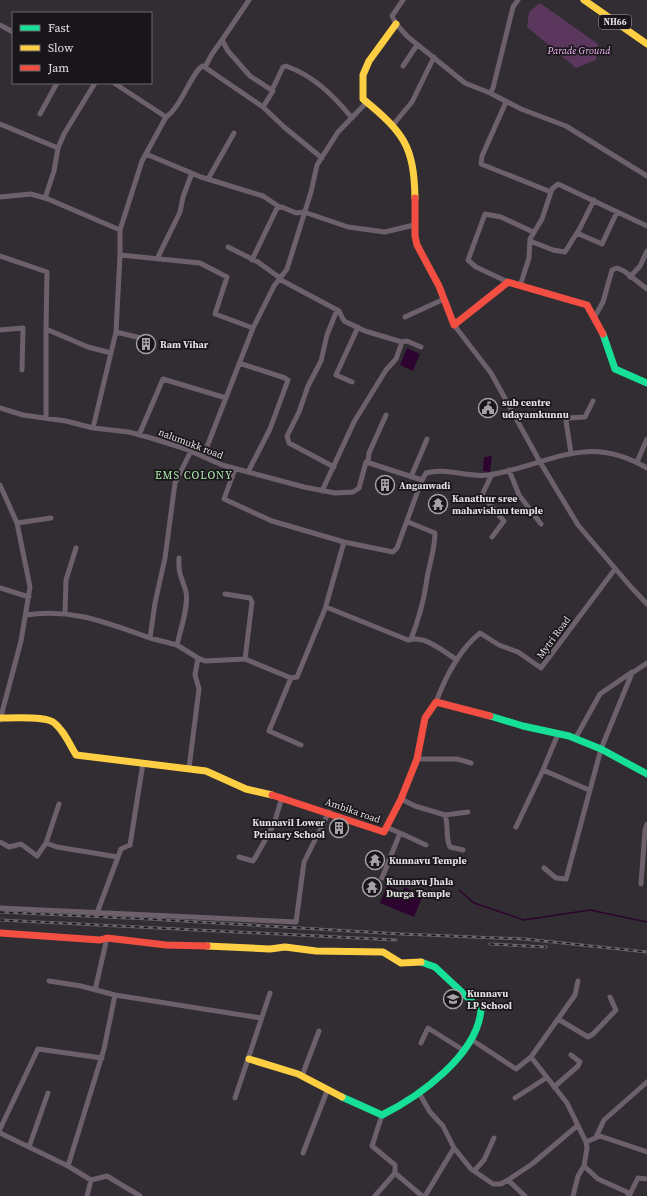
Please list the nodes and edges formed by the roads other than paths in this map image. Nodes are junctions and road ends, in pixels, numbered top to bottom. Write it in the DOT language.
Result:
graph roads {
  1 [pos="249,0"];
  2 [pos="403,0"];
  3 [pos="518,0"];
  4 [pos="584,0"];
  5 [pos="593,0"];
  6 [pos="396,24"];
  7 [pos="0,25"];
  8 [pos="12,31"];
  9 [pos="647,37"];
  10 [pos="222,40"];
  11 [pos="647,44"];
  12 [pos="417,45"];
  13 [pos="434,57"];
  14 [pos="403,66"];
  15 [pos="205,67"];
  16 [pos="56,84"];
  17 [pos="94,84"];
  18 [pos="116,84"];
  19 [pos="272,90"];
  20 [pos="490,93"];
  21 [pos="367,102"];
  22 [pos="506,102"];
  23 [pos="263,107"];
  24 [pos="40,114"];
  25 [pos="166,117"];
  26 [pos="352,118"];
  27 [pos="0,124"];
  28 [pos="392,126"];
  29 [pos="234,133"];
  30 [pos="58,148"];
  31 [pos="146,154"];
  32 [pos="322,158"];
  33 [pos="192,173"];
  34 [pos="647,176"];
  35 [pos="208,179"];
  36 [pos="551,192"];
  37 [pos="0,197"];
  38 [pos="45,198"];
  39 [pos="594,200"];
  40 [pos="277,208"];
  41 [pos="304,212"];
  42 [pos="617,212"];
  43 [pos="414,225"];
  44 [pos="647,226"];
  45 [pos="120,230"];
  46 [pos="533,232"];
  47 [pos="577,233"];
  48 [pos="530,241"];
  49 [pos="228,248"];
  50 [pos="647,251"];
  51 [pos="120,255"];
  52 [pos="0,256"];
  53 [pos="157,259"];
  54 [pos="252,260"];
  55 [pos="630,277"];
  56 [pos="280,278"];
  57 [pos="508,282"];
  58 [pos="520,286"];
  59 [pos="647,289"];
  60 [pos="444,299"];
  61 [pos="337,310"];
  62 [pos="405,317"];
  63 [pos="594,318"];
  64 [pos="454,325"];
  65 [pos="358,327"];
  66 [pos="253,328"];
  67 [pos="46,329"];
  68 [pos="0,330"];
  69 [pos="116,332"];
  70 [pos="141,338"];
  71 [pos="402,342"];
  72 [pos="421,347"];
  73 [pos="112,353"];
  74 [pos="239,363"];
  75 [pos="22,370"];
  76 [pos="352,382"];
  77 [pos="647,383"];
  78 [pos="226,398"];
  79 [pos="593,401"];
  80 [pos="0,408"];
  81 [pos="386,415"];
  82 [pos="46,418"];
  83 [pos="93,428"];
  84 [pos="139,435"];
  85 [pos="427,439"];
  86 [pos="647,439"];
  87 [pos="191,451"];
  88 [pos="571,453"];
  89 [pos="203,457"];
  90 [pos="368,462"];
  91 [pos="540,462"];
  92 [pos="637,462"];
  93 [pos="334,467"];
  94 [pos="647,468"];
  95 [pos="235,469"];
  96 [pos="510,470"];
  97 [pos="248,472"];
  98 [pos="492,474"];
  99 [pos="412,477"];
  100 [pos="422,480"];
  101 [pos="0,485"];
  102 [pos="322,491"];
  103 [pos="51,518"];
  104 [pos="408,522"];
  105 [pos="17,523"];
  106 [pos="541,524"];
  107 [pos="492,538"];
  108 [pos="344,542"];
  109 [pos="76,548"];
  110 [pos="179,558"];
  111 [pos="615,569"];
  112 [pos="0,588"];
  113 [pos="225,594"];
  114 [pos="29,597"];
  115 [pos="646,600"];
  116 [pos="326,607"];
  117 [pos="65,613"];
  118 [pos="26,615"];
  119 [pos="150,638"];
  120 [pos="411,639"];
  121 [pos="177,645"];
  122 [pos="198,658"];
  123 [pos="245,660"];
  124 [pos="456,660"];
  125 [pos="647,662"];
  126 [pos="291,678"];
  127 [pos="436,702"];
  128 [pos="0,719"];
  129 [pos="558,734"];
  130 [pos="575,739"];
  131 [pos="301,745"];
  132 [pos="601,749"];
  133 [pos="417,759"];
  134 [pos="143,763"];
  135 [pos="471,763"];
  136 [pos="189,768"];
  137 [pos="543,770"];
  138 [pos="647,774"];
  139 [pos="589,790"];
  140 [pos="282,797"];
  141 [pos="401,799"];
  142 [pos="59,804"];
  143 [pos="329,812"];
  144 [pos="468,812"];
  145 [pos="445,815"];
  146 [pos="647,824"];
  147 [pos="386,827"];
  148 [pos="516,827"];
  149 [pos="400,833"];
  150 [pos="0,842"];
  151 [pos="46,843"];
  152 [pos="426,845"];
  153 [pos="463,850"];
  154 [pos="118,857"];
  155 [pos="239,857"];
  156 [pos="544,868"];
  157 [pos="382,878"];
  158 [pos="641,884"];
  159 [pos="0,908"];
  160 [pos="97,913"];
  161 [pos="0,933"];
  162 [pos="107,938"];
  163 [pos="49,981"];
  164 [pos="578,981"];
  165 [pos="95,990"];
  166 [pos="270,993"];
  167 [pos="115,995"];
  168 [pos="610,996"];
  169 [pos="261,1018"];
  170 [pos="558,1019"];
  171 [pos="319,1031"];
  172 [pos="472,1040"];
  173 [pos="421,1043"];
  174 [pos="463,1050"];
  175 [pos="571,1055"];
  176 [pos="530,1057"];
  177 [pos="102,1058"];
  178 [pos="249,1059"];
  179 [pos="302,1076"];
  180 [pos="546,1078"];
  181 [pos="647,1082"];
  182 [pos="554,1087"];
  183 [pos="327,1091"];
  184 [pos="48,1094"];
  185 [pos="419,1094"];
  186 [pos="235,1098"];
  187 [pos="515,1098"];
  188 [pos="382,1115"];
  189 [pos="577,1126"];
  190 [pos="0,1129"];
  191 [pos="0,1133"];
  192 [pos="596,1137"];
  193 [pos="494,1138"];
  194 [pos="586,1142"];
  195 [pos="29,1147"];
  196 [pos="454,1148"];
  197 [pos="647,1152"];
  198 [pos="303,1153"];
  199 [pos="68,1166"];
  200 [pos="584,1166"];
  201 [pos="474,1171"];
  202 [pos="395,1173"];
  203 [pos="91,1180"];
  204 [pos="508,1180"];
  205 [pos="647,1180"];
  206 [pos="523,1195"];
  207 [pos="87,1196"];
  208 [pos="140,1196"];
  209 [pos="375,1196"];
  210 [pos="422,1196"];
  211 [pos="426,1196"];
  212 [pos="573,1196"];
  213 [pos="629,1196"];
  1 -- 10 [label="street"];
  2 -- 6 [label="street"];
  3 -- 20 [label="street"];
  4 -- 11 [label="main road, NH66"];
  5 -- 9 [label="main road, NH66"];
  6 -- 12 [label="street"];
  6 -- 21 [label="main road"];
  7 -- 8 [label="street"];
  10 -- 15 [label="street"];
  10 -- 19 [label="street"];
  12 -- 13 [label="street"];
  12 -- 14 [label="street"];
  13 -- 20 [label="street"];
  13 -- 28 [label="street"];
  15 -- 23 [label="street"];
  15 -- 25 [label="street"];
  16 -- 24 [label="street"];
  17 -- 30 [label="street"];
  18 -- 25 [label="street"];
  19 -- 23 [label="street"];
  19 -- 26 [label="street"];
  20 -- 22 [label="street"];
  21 -- 26 [label="street"];
  21 -- 28 [label="main road"];
  22 -- 34 [label="street"];
  22 -- 36 [label="street"];
  23 -- 32 [label="street"];
  25 -- 31 [label="street"];
  26 -- 32 [label="street"];
  27 -- 30 [label="street"];
  28 -- 43 [label="main road"];
  29 -- 35 [label="street"];
  30 -- 38 [label="street"];
  31 -- 33 [label="street"];
  31 -- 45 [label="street"];
  32 -- 41 [label="street"];
  33 -- 35 [label="street"];
  33 -- 53 [label="street"];
  35 -- 40 [label="street"];
  36 -- 39 [label="street"];
  36 -- 46 [label="street"];
  37 -- 38 [label="street"];
  38 -- 45 [label="street"];
  39 -- 42 [label="street"];
  39 -- 47 [label="street"];
  40 -- 41 [label="street"];
  40 -- 54 [label="street"];
  41 -- 43 [label="street"];
  41 -- 56 [label="street"];
  42 -- 44 [label="street"];
  42 -- 47 [label="street"];
  43 -- 60 [label="main road"];
  45 -- 51 [label="street"];
  46 -- 48 [label="street"];
  46 -- 57 [label="street"];
  47 -- 48 [label="street"];
  48 -- 58 [label="street"];
  49 -- 54 [label="street"];
  50 -- 55 [label="street"];
  51 -- 53 [label="street"];
  51 -- 69 [label="street"];
  52 -- 67 [label="street"];
  53 -- 66 [label="street"];
  54 -- 56 [label="street"];
  55 -- 59 [label="street"];
  55 -- 63 [label="street"];
  56 -- 61 [label="street"];
  56 -- 66 [label="street"];
  57 -- 58 [label="main road"];
  57 -- 64 [label="main road"];
  58 -- 63 [label="main road"];
  60 -- 62 [label="street"];
  60 -- 64 [label="main road"];
  61 -- 65 [label="street"];
  61 -- 93 [label="street"];
  63 -- 77 [label="main road"];
  64 -- 91 [label="street"];
  65 -- 71 [label="street"];
  65 -- 76 [label="street"];
  66 -- 74 [label="street"];
  67 -- 73 [label="street"];
  67 -- 82 [label="street"];
  68 -- 75 [label="street"];
  69 -- 70 [label="street"];
  69 -- 73 [label="street"];
  71 -- 72 [label="street"];
  71 -- 93 [label="street"];
  73 -- 83 [label="street"];
  74 -- 78 [label="street"];
  74 -- 97 [label="street"];
  78 -- 84 [label="street"];
  78 -- 89 [label="street"];
  79 -- 88 [label="street"];
  80 -- 82 [label="street, nalumukk road"];
  81 -- 90 [label="street, nalumukk road"];
  82 -- 83 [label="street, nalumukk road"];
  83 -- 84 [label="street, nalumukk road"];
  84 -- 87 [label="street, nalumukk road"];
  85 -- 99 [label="street"];
  86 -- 92 [label="street"];
  87 -- 89 [label="street, nalumukk road"];
  87 -- 119 [label="street"];
  88 -- 91 [label="street"];
  88 -- 92 [label="street"];
  89 -- 95 [label="street, nalumukk road"];
  90 -- 99 [label="street"];
  90 -- 102 [label="street, nalumukk road"];
  91 -- 96 [label="street"];
  91 -- 111 [label="street"];
  92 -- 94 [label="street"];
  93 -- 102 [label="street"];
  95 -- 97 [label="street, nalumukk road"];
  95 -- 108 [label="street"];
  96 -- 98 [label="street"];
  96 -- 106 [label="street"];
  97 -- 102 [label="street, nalumukk road"];
  98 -- 100 [label="street"];
  98 -- 107 [label="street"];
  99 -- 100 [label="street"];
  100 -- 104 [label="street"];
  101 -- 105 [label="street"];
  103 -- 105 [label="street"];
  104 -- 108 [label="street"];
  104 -- 120 [label="street"];
  105 -- 114 [label="street"];
  108 -- 116 [label="street"];
  109 -- 117 [label="street"];
  110 -- 121 [label="street"];
  111 -- 115 [label="street"];
  111 -- 124 [label="street, Mytri Road"];
  112 -- 114 [label="street"];
  113 -- 123 [label="street"];
  114 -- 118 [label="street"];
  116 -- 120 [label="street"];
  116 -- 126 [label="street"];
  117 -- 118 [label="street"];
  117 -- 119 [label="street"];
  118 -- 128 [label="street"];
  119 -- 121 [label="street"];
  120 -- 124 [label="street"];
  121 -- 122 [label="street"];
  122 -- 123 [label="street"];
  122 -- 136 [label="street"];
  123 -- 126 [label="street"];
  124 -- 127 [label="street, Mytri Road"];
  125 -- 130 [label="street"];
  125 -- 132 [label="street"];
  126 -- 131 [label="street"];
  127 -- 129 [label="main road"];
  127 -- 133 [label="main road, Ambika road"];
  128 -- 134 [label="main road, Ambika road"];
  129 -- 130 [label="main road"];
  129 -- 137 [label="street"];
  130 -- 132 [label="main road"];
  132 -- 138 [label="main road"];
  132 -- 139 [label="street"];
  133 -- 135 [label="street"];
  133 -- 141 [label="main road, Ambika road"];
  134 -- 136 [label="main road, Ambika road"];
  134 -- 154 [label="street"];
  136 -- 140 [label="main road, Ambika road"];
  137 -- 139 [label="street"];
  137 -- 148 [label="street"];
  139 -- 156 [label="street"];
  140 -- 143 [label="main road, Ambika road"];
  140 -- 155 [label="street"];
  141 -- 145 [label="street"];
  141 -- 147 [label="main road, Ambika road"];
  142 -- 151 [label="street"];
  143 -- 147 [label="main road, Ambika road"];
  143 -- 160 [label="street"];
  144 -- 145 [label="street"];
  145 -- 153 [label="street"];
  146 -- 158 [label="street"];
  147 -- 149 [label="street"];
  149 -- 152 [label="street"];
  149 -- 157 [label="street"];
  150 -- 151 [label="street"];
  151 -- 154 [label="street"];
  154 -- 160 [label="street"];
  159 -- 160 [label="street"];
  161 -- 162 [label="main road"];
  162 -- 165 [label="street"];
  162 -- 172 [label="main road"];
  163 -- 165 [label="street"];
  164 -- 170 [label="street"];
  165 -- 167 [label="street"];
  166 -- 169 [label="street"];
  167 -- 169 [label="street"];
  167 -- 177 [label="street"];
  168 -- 170 [label="street"];
  169 -- 178 [label="street"];
  170 -- 176 [label="street"];
  171 -- 179 [label="street"];
  172 -- 174 [label="main road"];
  172 -- 176 [label="street"];
  173 -- 174 [label="street"];
  174 -- 185 [label="main road"];
  175 -- 182 [label="street"];
  176 -- 180 [label="street"];
  177 -- 190 [label="street"];
  177 -- 199 [label="street"];
  178 -- 179 [label="main road"];
  178 -- 186 [label="street"];
  179 -- 183 [label="main road"];
  180 -- 182 [label="street"];
  180 -- 187 [label="street"];
  181 -- 192 [label="street"];
  182 -- 189 [label="street"];
  183 -- 188 [label="main road"];
  183 -- 198 [label="street"];
  184 -- 195 [label="street"];
  185 -- 188 [label="main road"];
  185 -- 196 [label="street"];
  188 -- 202 [label="street"];
  189 -- 194 [label="street"];
  189 -- 204 [label="street"];
  191 -- 195 [label="street"];
  192 -- 194 [label="street"];
  192 -- 197 [label="street"];
  193 -- 201 [label="street"];
  194 -- 200 [label="street"];
  195 -- 199 [label="street"];
  196 -- 201 [label="street"];
  196 -- 211 [label="street"];
  199 -- 203 [label="street"];
  200 -- 212 [label="street"];
  200 -- 213 [label="street"];
  201 -- 204 [label="street"];
  202 -- 209 [label="street"];
  202 -- 210 [label="street"];
  203 -- 207 [label="street"];
  203 -- 208 [label="street"];
  204 -- 206 [label="street"];
  205 -- 213 [label="street"];
}
